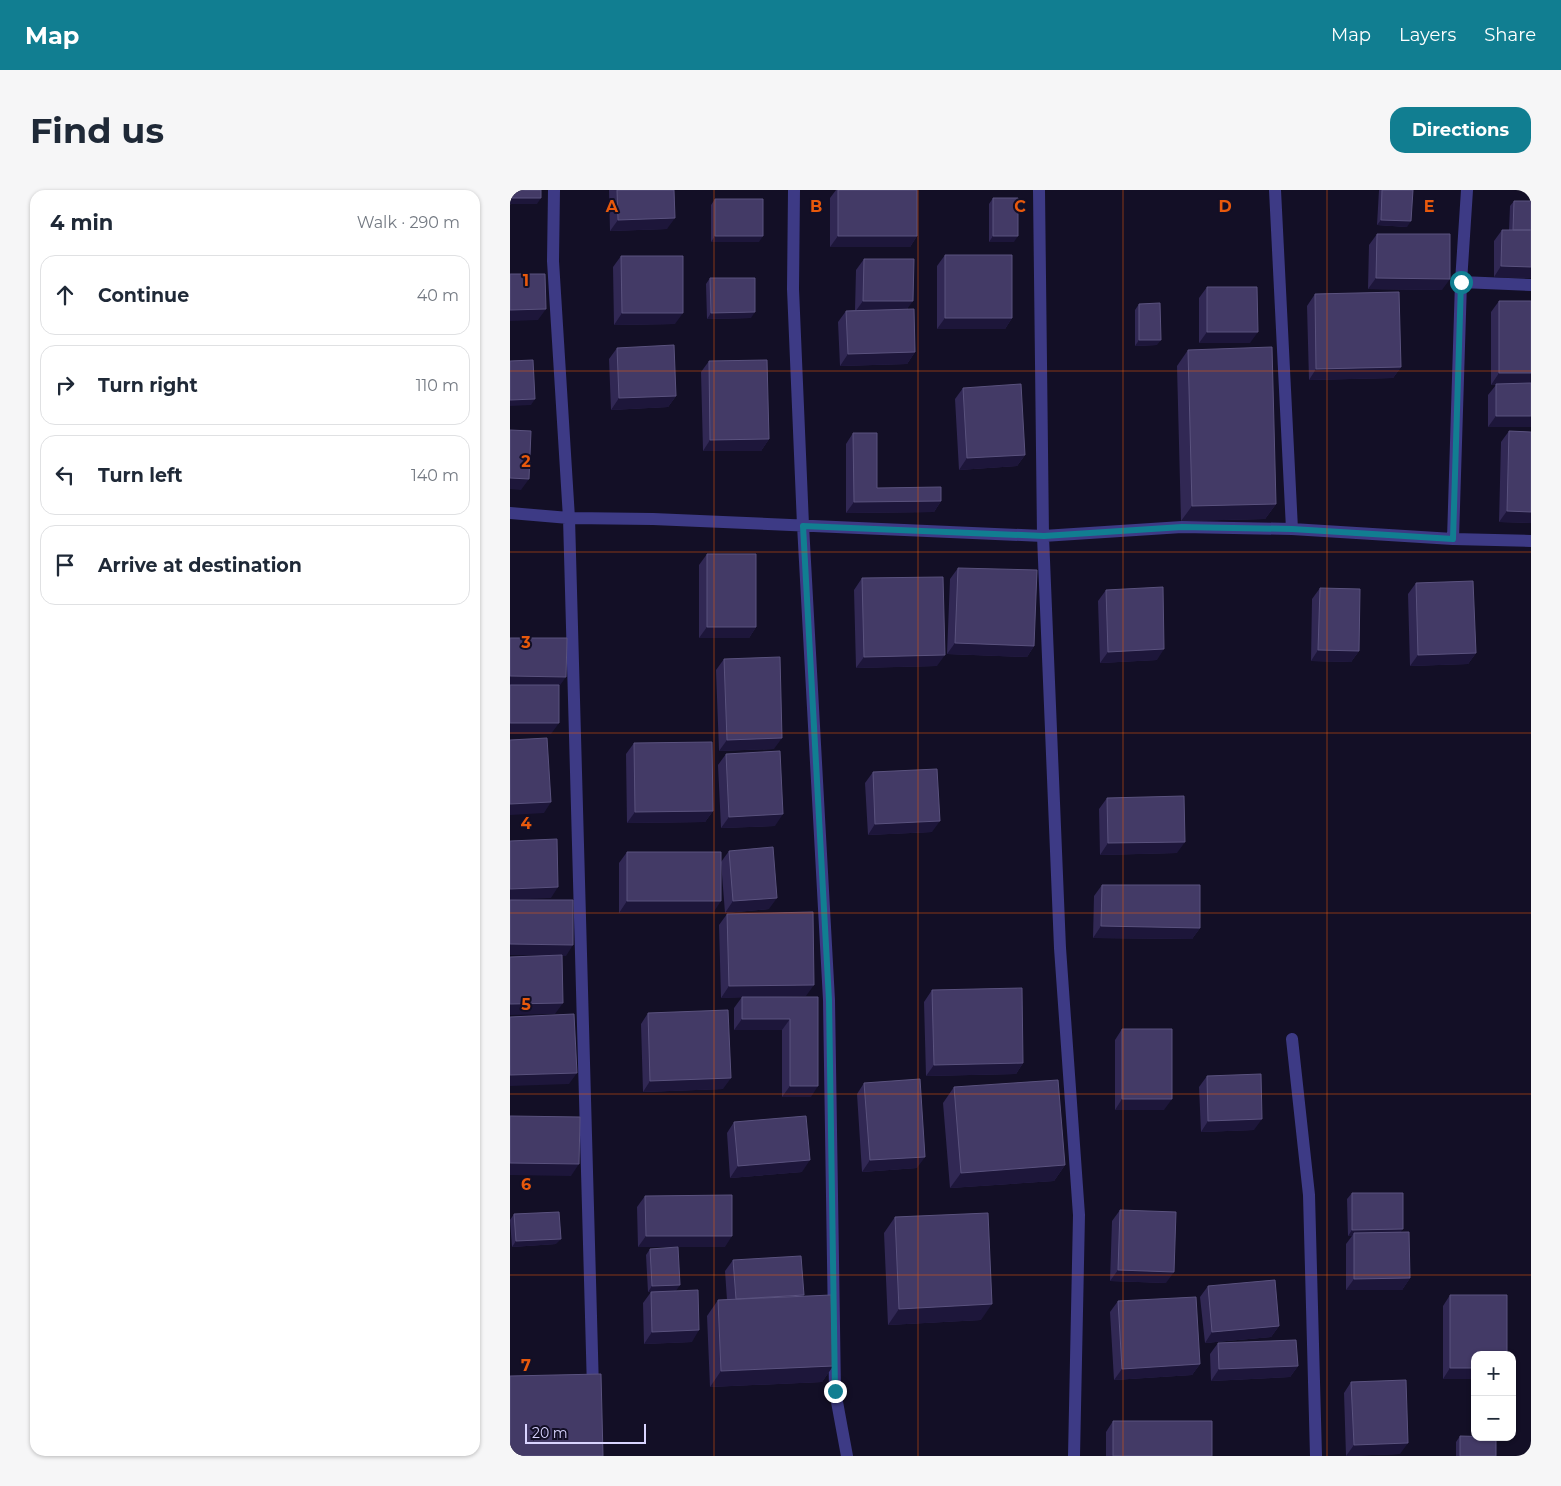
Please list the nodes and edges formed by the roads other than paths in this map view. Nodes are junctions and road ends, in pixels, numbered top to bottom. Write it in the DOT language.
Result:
graph roads {
  1 [pos="554,190"];
  2 [pos="794,190"];
  3 [pos="1039,190"];
  4 [pos="1275,190"];
  5 [pos="1467,190"];
  6 [pos="1461,282"];
  7 [pos="1531,285"];
  8 [pos="510,513"];
  9 [pos="569,518"];
  10 [pos="803,526"];
  11 [pos="1292,529"];
  12 [pos="1044,536"];
  13 [pos="1453,539"];
  14 [pos="1531,541"];
  15 [pos="1292,1039"];
  16 [pos="594,1406"];
  17 [pos="847,1456"];
  18 [pos="1074,1456"];
  19 [pos="1316,1456"];
  1 -- 9 [label="street"];
  2 -- 10 [label="street"];
  3 -- 12 [label="street"];
  4 -- 11 [label="street"];
  5 -- 6 [label="street"];
  6 -- 7 [label="street"];
  6 -- 13 [label="street"];
  8 -- 9 [label="street"];
  9 -- 10 [label="street"];
  9 -- 16 [label="street"];
  10 -- 12 [label="street"];
  10 -- 17 [label="street"];
  11 -- 12 [label="street"];
  11 -- 13 [label="street"];
  12 -- 18 [label="street"];
  13 -- 14 [label="street"];
  15 -- 19 [label="street"];
}
